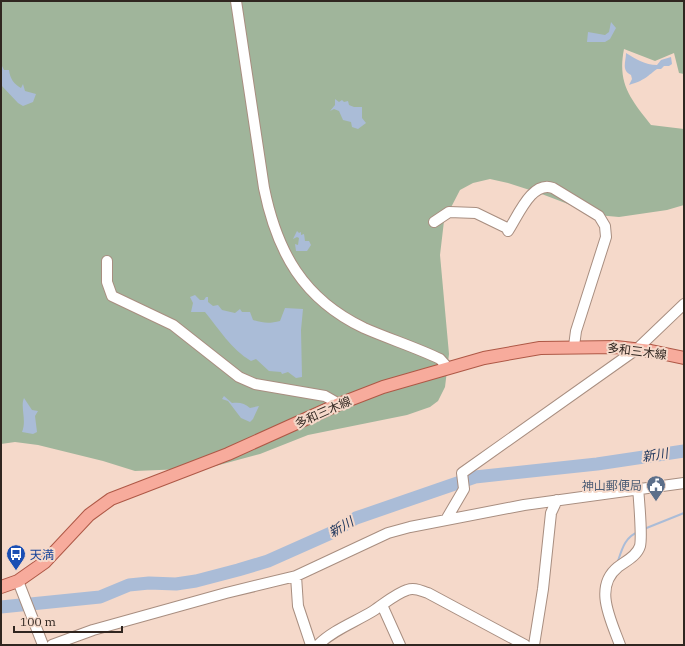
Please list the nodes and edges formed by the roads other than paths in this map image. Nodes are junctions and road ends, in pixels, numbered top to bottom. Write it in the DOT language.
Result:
graph roads {
  1 [pos="236,1"];
  2 [pos="434,222"];
  3 [pos="107,261"];
  4 [pos="684,304"];
  5 [pos="574,346"];
  6 [pos="637,349"];
  7 [pos="684,358"];
  8 [pos="448,368"];
  9 [pos="339,404"];
  10 [pos="684,483"];
  11 [pos="638,488"];
  12 [pos="557,500"];
  13 [pos="447,518"];
  14 [pos="296,576"];
  15 [pos="18,581"];
  16 [pos="1,587"];
  17 [pos="382,605"];
  18 [pos="43,645"];
  19 [pos="52,645"];
  20 [pos="311,645"];
  21 [pos="318,645"];
  22 [pos="400,645"];
  23 [pos="525,645"];
  24 [pos="534,645"];
  25 [pos="620,645"];
  1 -- 8 [label="street"];
  2 -- 5 [label="street"];
  3 -- 9 [label="street"];
  4 -- 6 [label="street"];
  5 -- 6 [label="main road, 多和三木線"];
  5 -- 8 [label="main road, 多和三木線"];
  6 -- 7 [label="main road, 多和三木線"];
  6 -- 13 [label="street"];
  8 -- 9 [label="main road, 多和三木線"];
  9 -- 15 [label="main road, 多和三木線"];
  10 -- 11 [label="street"];
  11 -- 12 [label="street"];
  11 -- 25 [label="street"];
  12 -- 13 [label="street"];
  12 -- 24 [label="street"];
  13 -- 14 [label="street"];
  14 -- 19 [label="street"];
  14 -- 20 [label="street"];
  15 -- 16 [label="main road, 多和三木線"];
  15 -- 18 [label="street"];
  17 -- 21 [label="street"];
  17 -- 22 [label="street"];
  17 -- 23 [label="street"];
}
